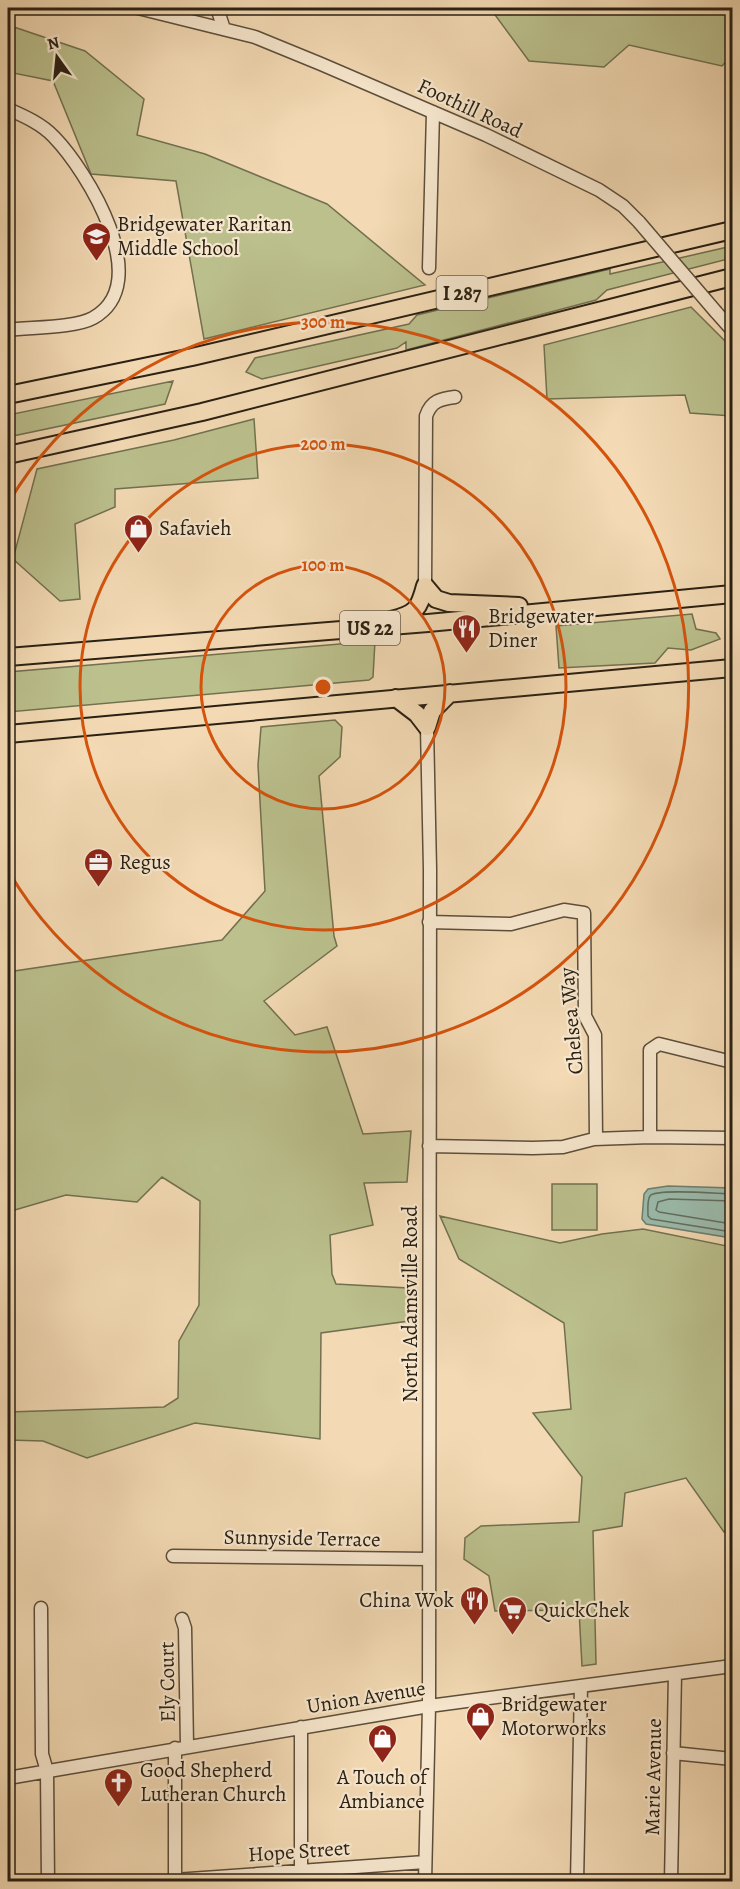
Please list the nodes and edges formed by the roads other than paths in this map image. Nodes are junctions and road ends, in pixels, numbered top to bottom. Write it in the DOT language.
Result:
graph roads {
  1 [pos="138,8"];
  2 [pos="217,8"];
  3 [pos="224,28"];
  4 [pos="8,110"];
  5 [pos="433,112"];
  6 [pos="732,230"];
  7 [pos="429,268"];
  8 [pos="732,277"];
  9 [pos="8,330"];
  10 [pos="732,330"];
  11 [pos="8,395"];
  12 [pos="455,397"];
  13 [pos="8,455"];
  14 [pos="425,586"];
  15 [pos="732,594"];
  16 [pos="570,610"];
  17 [pos="348,629"];
  18 [pos="8,657"];
  19 [pos="732,668"];
  20 [pos="450,693"];
  21 [pos="396,698"];
  22 [pos="427,727"];
  23 [pos="8,734"];
  24 [pos="429,922"];
  25 [pos="732,1062"];
  26 [pos="650,1137"];
  27 [pos="732,1138"];
  28 [pos="596,1139"];
  29 [pos="429,1146"];
  30 [pos="174,1556"];
  31 [pos="429,1559"];
  32 [pos="41,1608"];
  33 [pos="182,1619"];
  34 [pos="732,1666"];
  35 [pos="675,1674"];
  36 [pos="581,1686"];
  37 [pos="429,1706"];
  38 [pos="302,1727"];
  39 [pos="181,1747"];
  40 [pos="673,1753"];
  41 [pos="732,1759"];
  42 [pos="47,1771"];
  43 [pos="8,1778"];
  44 [pos="425,1862"];
  45 [pos="301,1876"];
  46 [pos="48,1881"];
  47 [pos="175,1881"];
  48 [pos="425,1881"];
  49 [pos="577,1881"];
  50 [pos="670,1881"];
  1 -- 3 [label="street, Foothill Road"];
  2 -- 3 [label="street"];
  3 -- 5 [label="street, Foothill Road"];
  4 -- 9 [label="street"];
  5 -- 7 [label="street"];
  5 -- 10 [label="street, Foothill Road, bridge"];
  6 -- 11 [label="highway, I 287"];
  8 -- 13 [label="highway, I 287"];
  12 -- 14 [label="street"];
  14 -- 16 [label="highway"];
  14 -- 17 [label="highway"];
  15 -- 16 [label="highway, US 22"];
  16 -- 17 [label="highway, US 22"];
  17 -- 18 [label="highway, US 22"];
  19 -- 20 [label="highway"];
  20 -- 21 [label="highway"];
  20 -- 22 [label="highway"];
  21 -- 22 [label="highway"];
  21 -- 23 [label="highway"];
  22 -- 24 [label="street, North Adamsville Road"];
  24 -- 28 [label="street, Chelsea Way"];
  24 -- 29 [label="street, North Adamsville Road"];
  25 -- 26 [label="street"];
  26 -- 27 [label="street"];
  26 -- 28 [label="street"];
  28 -- 29 [label="street"];
  29 -- 31 [label="street, North Adamsville Road"];
  30 -- 31 [label="street, Sunnyside Terrace"];
  31 -- 37 [label="street, North Adamsville Road"];
  32 -- 42 [label="street"];
  33 -- 39 [label="street, Ely Court"];
  34 -- 35 [label="street, Union Avenue"];
  35 -- 36 [label="street, Union Avenue"];
  35 -- 40 [label="street, Marie Avenue"];
  36 -- 37 [label="street, Union Avenue"];
  36 -- 49 [label="street"];
  37 -- 38 [label="street, Union Avenue"];
  37 -- 44 [label="street, North Adamsville Road"];
  38 -- 39 [label="street, Union Avenue"];
  38 -- 45 [label="street"];
  39 -- 42 [label="street, Union Avenue"];
  39 -- 47 [label="street, Ely Court"];
  40 -- 41 [label="street"];
  40 -- 50 [label="street, Marie Avenue"];
  42 -- 43 [label="street, Union Avenue"];
  42 -- 46 [label="street"];
  44 -- 45 [label="street, Hope Street"];
  44 -- 48 [label="street, North Adamsville Road"];
  45 -- 47 [label="street, Hope Street"];
}
